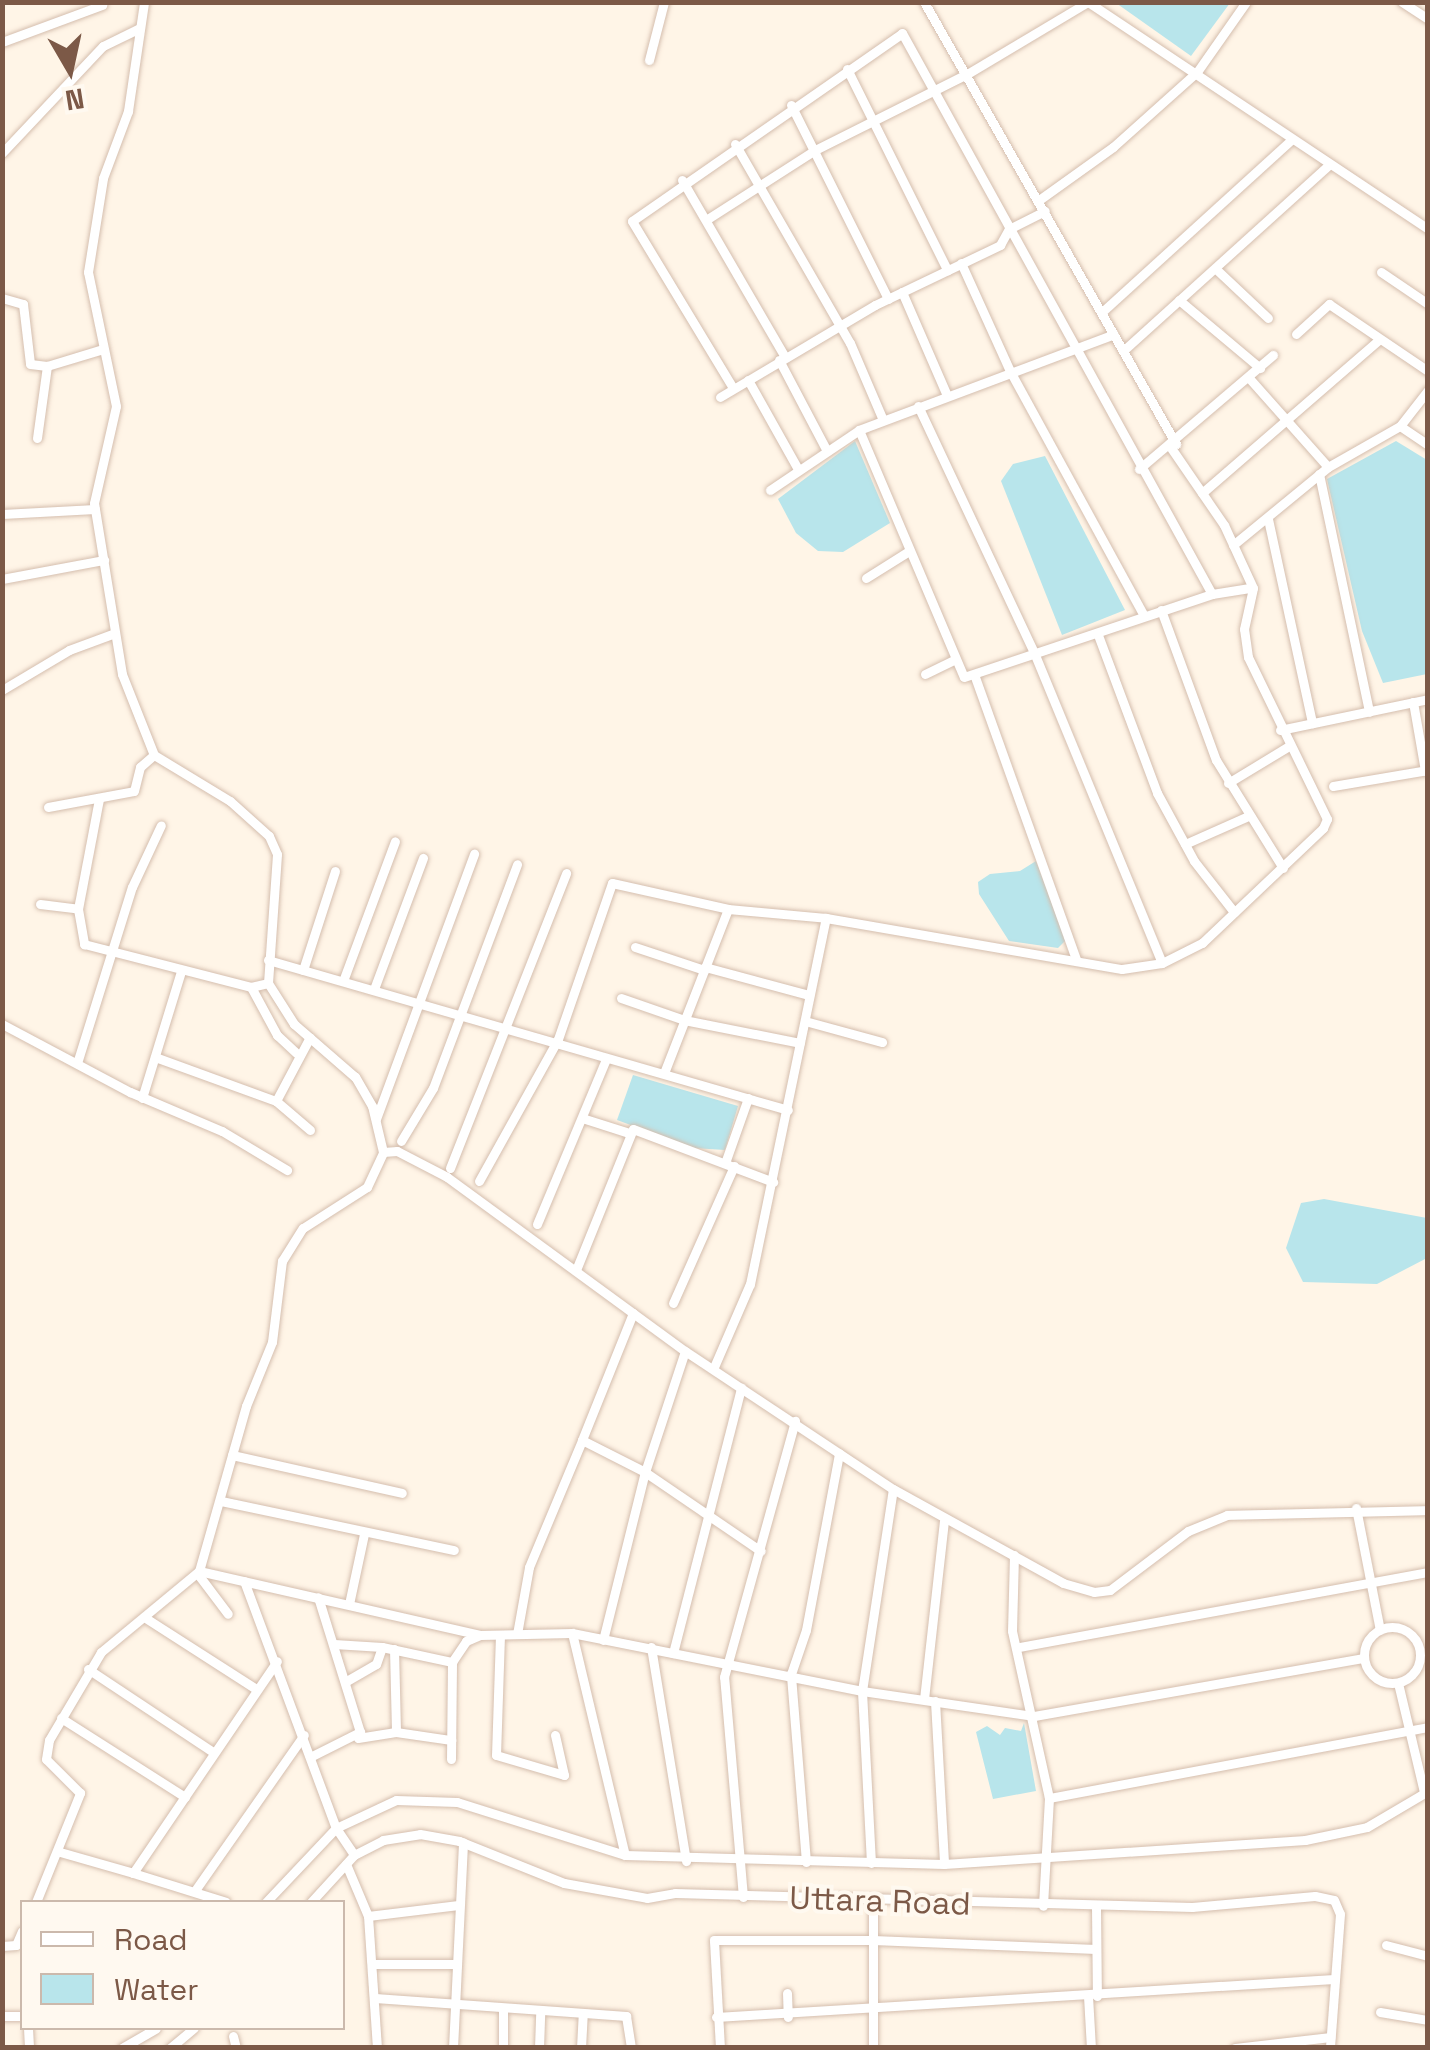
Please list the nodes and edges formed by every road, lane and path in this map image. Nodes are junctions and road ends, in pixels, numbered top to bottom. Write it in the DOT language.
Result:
graph roads {
  1 [pos="144,2"];
  2 [pos="664,2"];
  3 [pos="924,2"];
  4 [pos="1246,2"];
  5 [pos="1402,2"];
  6 [pos="1084,3"];
  7 [pos="102,4"];
  8 [pos="1428,19"];
  9 [pos="138,29"];
  10 [pos="2,42"];
  11 [pos="649,60"];
  12 [pos="847,69"];
  13 [pos="1197,72"];
  14 [pos="967,74"];
  15 [pos="935,90"];
  16 [pos="790,105"];
  17 [pos="877,118"];
  18 [pos="1292,139"];
  19 [pos="735,144"];
  20 [pos="815,150"];
  21 [pos="2,153"];
  22 [pos="1329,165"];
  23 [pos="682,180"];
  24 [pos="764,186"];
  25 [pos="1042,205"];
  26 [pos="709,218"];
  27 [pos="1009,229"];
  28 [pos="1428,229"];
  29 [pos="961,264"];
  30 [pos="947,270"];
  31 [pos="1217,270"];
  32 [pos="1382,272"];
  33 [pos="902,292"];
  34 [pos="2,298"];
  35 [pos="888,298"];
  36 [pos="1179,300"];
  37 [pos="1428,304"];
  38 [pos="1102,312"];
  39 [pos="1268,318"];
  40 [pos="840,325"];
  41 [pos="1114,334"];
  42 [pos="1296,334"];
  43 [pos="1380,338"];
  44 [pos="102,349"];
  45 [pos="1076,350"];
  46 [pos="1124,350"];
  47 [pos="1273,356"];
  48 [pos="782,359"];
  49 [pos="47,366"];
  50 [pos="1260,368"];
  51 [pos="1010,371"];
  52 [pos="1428,371"];
  53 [pos="1249,378"];
  54 [pos="748,380"];
  55 [pos="733,388"];
  56 [pos="1428,390"];
  57 [pos="946,394"];
  58 [pos="720,397"];
  59 [pos="918,406"];
  60 [pos="883,420"];
  61 [pos="1286,422"];
  62 [pos="1400,426"];
  63 [pos="858,430"];
  64 [pos="37,438"];
  65 [pos="1428,445"];
  66 [pos="1173,446"];
  67 [pos="828,451"];
  68 [pos="1328,467"];
  69 [pos="798,469"];
  70 [pos="1139,469"];
  71 [pos="1319,474"];
  72 [pos="770,490"];
  73 [pos="1202,492"];
  74 [pos="89,510"];
  75 [pos="2,514"];
  76 [pos="1268,519"];
  77 [pos="1233,545"];
  78 [pos="909,550"];
  79 [pos="104,560"];
  80 [pos="866,578"];
  81 [pos="2,579"];
  82 [pos="1252,588"];
  83 [pos="1212,594"];
  84 [pos="1161,610"];
  85 [pos="1144,616"];
  86 [pos="115,633"];
  87 [pos="1098,635"];
  88 [pos="1035,655"];
  89 [pos="954,660"];
  90 [pos="925,674"];
  91 [pos="976,676"];
  92 [pos="2,690"];
  93 [pos="1428,699"];
  94 [pos="1414,702"];
  95 [pos="1370,712"];
  96 [pos="1312,722"];
  97 [pos="1280,730"];
  98 [pos="1289,746"];
  99 [pos="154,754"];
  100 [pos="1426,770"];
  101 [pos="1228,783"];
  102 [pos="1333,786"];
  103 [pos="99,799"];
  104 [pos="48,807"];
  105 [pos="1246,817"];
  106 [pos="161,825"];
  107 [pos="395,841"];
  108 [pos="1185,844"];
  109 [pos="474,854"];
  110 [pos="422,858"];
  111 [pos="516,864"];
  112 [pos="1282,868"];
  113 [pos="335,871"];
  114 [pos="566,873"];
  115 [pos="40,904"];
  116 [pos="78,909"];
  117 [pos="728,909"];
  118 [pos="1234,912"];
  119 [pos="826,918"];
  120 [pos="635,947"];
  121 [pos="112,952"];
  122 [pos="1076,959"];
  123 [pos="268,960"];
  124 [pos="1162,963"];
  125 [pos="705,968"];
  126 [pos="304,970"];
  127 [pos="181,971"];
  128 [pos="342,980"];
  129 [pos="268,983"];
  130 [pos="252,987"];
  131 [pos="374,989"];
  132 [pos="809,995"];
  133 [pos="621,998"];
  134 [pos="424,1003"];
  135 [pos="463,1015"];
  136 [pos="684,1020"];
  137 [pos="805,1021"];
  138 [pos="2,1024"];
  139 [pos="509,1027"];
  140 [pos="310,1037"];
  141 [pos="558,1040"];
  142 [pos="882,1042"];
  143 [pos="800,1043"];
  144 [pos="296,1053"];
  145 [pos="155,1057"];
  146 [pos="606,1059"];
  147 [pos="78,1060"];
  148 [pos="664,1074"];
  149 [pos="142,1098"];
  150 [pos="748,1098"];
  151 [pos="276,1100"];
  152 [pos="788,1110"];
  153 [pos="582,1118"];
  154 [pos="376,1119"];
  155 [pos="310,1130"];
  156 [pos="629,1132"];
  157 [pos="400,1141"];
  158 [pos="383,1152"];
  159 [pos="730,1164"];
  160 [pos="450,1168"];
  161 [pos="287,1170"];
  162 [pos="479,1181"];
  163 [pos="773,1182"];
  164 [pos="537,1224"];
  165 [pos="576,1270"];
  166 [pos="674,1302"];
  167 [pos="633,1312"];
  168 [pos="685,1351"];
  169 [pos="714,1367"];
  170 [pos="740,1388"];
  171 [pos="795,1421"];
  172 [pos="582,1440"];
  173 [pos="839,1453"];
  174 [pos="232,1455"];
  175 [pos="645,1472"];
  176 [pos="894,1489"];
  177 [pos="402,1493"];
  178 [pos="221,1501"];
  179 [pos="1356,1508"];
  180 [pos="707,1510"];
  181 [pos="1428,1510"];
  182 [pos="944,1521"];
  183 [pos="364,1534"];
  184 [pos="454,1550"];
  185 [pos="761,1551"];
  186 [pos="1014,1555"];
  187 [pos="198,1572"];
  188 [pos="1428,1572"];
  189 [pos="244,1581"];
  190 [pos="1370,1582"];
  191 [pos="318,1597"];
  192 [pos="349,1604"];
  193 [pos="228,1614"];
  194 [pos="144,1617"];
  195 [pos="1380,1630"];
  196 [pos="572,1632"];
  197 [pos="500,1634"];
  198 [pos="517,1634"];
  199 [pos="480,1635"];
  200 [pos="603,1640"];
  201 [pos="334,1644"];
  202 [pos="382,1646"];
  203 [pos="651,1647"];
  204 [pos="1018,1648"];
  205 [pos="394,1649"];
  206 [pos="1424,1650"];
  207 [pos="672,1652"];
  208 [pos="1364,1658"];
  209 [pos="277,1662"];
  210 [pos="452,1662"];
  211 [pos="733,1662"];
  212 [pos="88,1669"];
  213 [pos="791,1674"];
  214 [pos="346,1680"];
  215 [pos="1398,1683"];
  216 [pos="256,1690"];
  217 [pos="862,1690"];
  218 [pos="929,1700"];
  219 [pos="1034,1716"];
  220 [pos="61,1718"];
  221 [pos="1428,1727"];
  222 [pos="1409,1730"];
  223 [pos="396,1732"];
  224 [pos="304,1735"];
  225 [pos="555,1735"];
  226 [pos="358,1738"];
  227 [pos="451,1740"];
  228 [pos="213,1752"];
  229 [pos="312,1756"];
  230 [pos="450,1759"];
  231 [pos="1426,1791"];
  232 [pos="185,1797"];
  233 [pos="1049,1798"];
  234 [pos="336,1828"];
  235 [pos="463,1842"];
  236 [pos="60,1852"];
  237 [pos="354,1855"];
  238 [pos="625,1855"];
  239 [pos="1048,1859"];
  240 [pos="686,1862"];
  241 [pos="740,1862"];
  242 [pos="806,1862"];
  243 [pos="872,1863"];
  244 [pos="346,1864"];
  245 [pos="944,1864"];
  246 [pos="133,1873"];
  247 [pos="196,1888"];
  248 [pos="743,1896"];
  249 [pos="37,1900"];
  250 [pos="222,1900"];
  251 [pos="268,1900"];
  252 [pos="314,1900"];
  253 [pos="873,1901"];
  254 [pos="1044,1902"];
  255 [pos="458,1905"];
  256 [pos="1096,1907"];
  257 [pos="368,1916"];
  258 [pos="874,1940"];
  259 [pos="1386,1945"];
  260 [pos="2,1946"];
  261 [pos="19,1948"];
  262 [pos="1096,1949"];
  263 [pos="1428,1956"];
  264 [pos="373,1964"];
  265 [pos="455,1964"];
  266 [pos="1334,1979"];
  267 [pos="787,1993"];
  268 [pos="1092,1996"];
  269 [pos="375,1998"];
  270 [pos="452,2002"];
  271 [pos="503,2010"];
  272 [pos="871,2011"];
  273 [pos="1380,2012"];
  274 [pos="540,2013"];
  275 [pos="582,2013"];
  276 [pos="716,2017"];
  277 [pos="788,2017"];
  278 [pos="1428,2020"];
  279 [pos="153,2030"];
  280 [pos="192,2030"];
  281 [pos="233,2036"];
  282 [pos="1330,2042"];
  283 [pos="122,2048"];
  284 [pos="170,2048"];
  285 [pos="236,2048"];
  286 [pos="377,2048"];
  287 [pos="454,2048"];
  288 [pos="503,2048"];
  289 [pos="539,2048"];
  290 [pos="581,2048"];
  291 [pos="631,2048"];
  292 [pos="720,2048"];
  293 [pos="874,2048"];
  294 [pos="1091,2048"];
  295 [pos="1235,2048"];
  1 -- 9 [label="street"];
  2 -- 11 [label="street"];
  3 -- 14 [label="street"];
  4 -- 13 [label="street"];
  5 -- 8 [label="street"];
  6 -- 13 [label="street"];
  6 -- 14 [label="street"];
  7 -- 10 [label="street"];
  9 -- 21 [label="street"];
  9 -- 44 [label="street"];
  12 -- 15 [label="street"];
  12 -- 16 [label="street"];
  12 -- 17 [label="street"];
  13 -- 18 [label="street"];
  13 -- 25 [label="street"];
  14 -- 15 [label="street"];
  14 -- 25 [label="street"];
  15 -- 17 [label="street"];
  15 -- 27 [label="street"];
  16 -- 19 [label="street"];
  16 -- 20 [label="street"];
  17 -- 20 [label="street"];
  17 -- 30 [label="street"];
  18 -- 22 [label="street"];
  18 -- 38 [label="street"];
  19 -- 23 [label="street"];
  19 -- 24 [label="street"];
  20 -- 24 [label="street"];
  20 -- 35 [label="street"];
  22 -- 28 [label="street"];
  22 -- 31 [label="street"];
  23 -- 26 [label="street"];
  23 -- 55 [label="street"];
  24 -- 26 [label="street"];
  24 -- 40 [label="street"];
  25 -- 27 [label="street"];
  25 -- 38 [label="street"];
  26 -- 48 [label="street"];
  27 -- 29 [label="street"];
  27 -- 45 [label="street"];
  29 -- 30 [label="street"];
  29 -- 51 [label="street"];
  30 -- 33 [label="street"];
  31 -- 36 [label="street"];
  31 -- 39 [label="street"];
  32 -- 37 [label="street"];
  33 -- 35 [label="street"];
  33 -- 57 [label="street"];
  34 -- 49 [label="street"];
  35 -- 40 [label="street"];
  36 -- 46 [label="street"];
  36 -- 50 [label="street"];
  38 -- 41 [label="street"];
  40 -- 48 [label="street"];
  40 -- 60 [label="street"];
  41 -- 45 [label="street"];
  41 -- 46 [label="street"];
  42 -- 43 [label="street"];
  43 -- 52 [label="street"];
  43 -- 61 [label="street"];
  44 -- 49 [label="street"];
  44 -- 74 [label="street"];
  45 -- 51 [label="street"];
  45 -- 70 [label="street"];
  46 -- 66 [label="street"];
  47 -- 50 [label="street"];
  48 -- 54 [label="street"];
  48 -- 67 [label="street"];
  49 -- 64 [label="street"];
  50 -- 53 [label="street"];
  51 -- 57 [label="street"];
  51 -- 85 [label="street"];
  53 -- 61 [label="street"];
  53 -- 66 [label="street"];
  54 -- 55 [label="street"];
  54 -- 69 [label="street"];
  55 -- 58 [label="street"];
  56 -- 62 [label="street"];
  57 -- 59 [label="street"];
  59 -- 60 [label="street"];
  59 -- 88 [label="street"];
  60 -- 63 [label="street"];
  61 -- 68 [label="street"];
  61 -- 73 [label="street"];
  62 -- 65 [label="street"];
  62 -- 68 [label="street"];
  63 -- 67 [label="street"];
  63 -- 78 [label="street"];
  66 -- 70 [label="street"];
  66 -- 73 [label="street"];
  67 -- 69 [label="street"];
  68 -- 71 [label="street"];
  69 -- 72 [label="street"];
  70 -- 83 [label="street"];
  71 -- 76 [label="street"];
  71 -- 95 [label="street"];
  73 -- 77 [label="street"];
  74 -- 75 [label="street"];
  74 -- 79 [label="street"];
  76 -- 77 [label="street"];
  76 -- 96 [label="street"];
  77 -- 82 [label="street"];
  78 -- 80 [label="street"];
  78 -- 89 [label="street"];
  79 -- 81 [label="street"];
  79 -- 86 [label="street"];
  82 -- 83 [label="street"];
  82 -- 97 [label="street"];
  83 -- 84 [label="street"];
  84 -- 85 [label="street"];
  84 -- 101 [label="street"];
  85 -- 87 [label="street"];
  86 -- 92 [label="street"];
  86 -- 99 [label="street"];
  87 -- 88 [label="street"];
  87 -- 108 [label="street"];
  88 -- 91 [label="street"];
  88 -- 124 [label="street"];
  89 -- 90 [label="street"];
  89 -- 91 [label="street"];
  91 -- 122 [label="street"];
  93 -- 94 [label="street"];
  94 -- 95 [label="street"];
  94 -- 100 [label="street"];
  95 -- 96 [label="street"];
  96 -- 97 [label="street"];
  97 -- 98 [label="street"];
  98 -- 101 [label="street"];
  98 -- 112 [label="street"];
  99 -- 103 [label="street"];
  99 -- 123 [label="street"];
  100 -- 102 [label="street"];
  101 -- 105 [label="street"];
  103 -- 104 [label="street"];
  103 -- 116 [label="street"];
  105 -- 108 [label="street"];
  105 -- 112 [label="street"];
  106 -- 121 [label="street"];
  107 -- 128 [label="street"];
  108 -- 118 [label="street"];
  109 -- 134 [label="street"];
  110 -- 131 [label="street"];
  111 -- 135 [label="street"];
  112 -- 118 [label="street"];
  113 -- 126 [label="street"];
  114 -- 139 [label="street"];
  115 -- 116 [label="street"];
  116 -- 121 [label="street"];
  117 -- 119 [label="street"];
  117 -- 125 [label="street"];
  117 -- 141 [label="street"];
  118 -- 124 [label="street"];
  119 -- 122 [label="street"];
  119 -- 132 [label="street"];
  120 -- 125 [label="street"];
  121 -- 127 [label="street"];
  121 -- 147 [label="street"];
  122 -- 124 [label="street"];
  123 -- 126 [label="street"];
  123 -- 129 [label="street"];
  125 -- 132 [label="street"];
  125 -- 136 [label="street"];
  126 -- 128 [label="street"];
  127 -- 130 [label="street"];
  127 -- 145 [label="street"];
  128 -- 131 [label="street"];
  129 -- 130 [label="street"];
  129 -- 140 [label="street"];
  130 -- 144 [label="street"];
  131 -- 134 [label="street"];
  132 -- 137 [label="street"];
  133 -- 136 [label="street"];
  134 -- 135 [label="street"];
  134 -- 154 [label="street"];
  135 -- 139 [label="street"];
  135 -- 157 [label="street"];
  136 -- 143 [label="street"];
  136 -- 148 [label="street"];
  137 -- 142 [label="street"];
  137 -- 143 [label="street"];
  138 -- 147 [label="street"];
  139 -- 141 [label="street"];
  139 -- 160 [label="street"];
  140 -- 144 [label="street"];
  140 -- 154 [label="street"];
  141 -- 146 [label="street"];
  141 -- 162 [label="street"];
  143 -- 152 [label="street"];
  144 -- 151 [label="street"];
  145 -- 149 [label="street"];
  145 -- 151 [label="street"];
  146 -- 148 [label="street"];
  146 -- 153 [label="street"];
  147 -- 149 [label="street"];
  148 -- 150 [label="street"];
  149 -- 161 [label="street"];
  150 -- 152 [label="street"];
  150 -- 159 [label="street"];
  151 -- 155 [label="street"];
  152 -- 163 [label="street"];
  153 -- 156 [label="street"];
  153 -- 164 [label="street"];
  154 -- 158 [label="street"];
  156 -- 159 [label="street"];
  156 -- 165 [label="street"];
  158 -- 165 [label="street"];
  158 -- 174 [label="street"];
  159 -- 163 [label="street"];
  159 -- 166 [label="street"];
  163 -- 169 [label="street"];
  165 -- 167 [label="street"];
  167 -- 168 [label="street"];
  167 -- 172 [label="street"];
  168 -- 169 [label="street"];
  168 -- 175 [label="street"];
  169 -- 170 [label="street"];
  170 -- 171 [label="street"];
  170 -- 180 [label="street"];
  171 -- 173 [label="street"];
  171 -- 185 [label="street"];
  172 -- 175 [label="street"];
  172 -- 198 [label="street"];
  173 -- 176 [label="street"];
  173 -- 213 [label="street"];
  174 -- 177 [label="street"];
  174 -- 178 [label="street"];
  175 -- 180 [label="street"];
  175 -- 200 [label="street"];
  176 -- 182 [label="street"];
  176 -- 217 [label="street"];
  178 -- 183 [label="street"];
  178 -- 187 [label="street"];
  179 -- 181 [label="street"];
  179 -- 186 [label="street"];
  179 -- 190 [label="street"];
  180 -- 185 [label="street"];
  180 -- 207 [label="street"];
  182 -- 186 [label="street"];
  182 -- 218 [label="street"];
  183 -- 184 [label="street"];
  183 -- 192 [label="street"];
  185 -- 211 [label="street"];
  186 -- 204 [label="street"];
  187 -- 189 [label="street"];
  187 -- 193 [label="street"];
  187 -- 194 [label="street"];
  188 -- 190 [label="street"];
  189 -- 191 [label="street"];
  189 -- 209 [label="street"];
  190 -- 195 [label="street"];
  190 -- 204 [label="street"];
  191 -- 192 [label="street"];
  191 -- 201 [label="street"];
  192 -- 199 [label="street"];
  194 -- 212 [label="street"];
  194 -- 216 [label="street"];
  195 -- 206 [label="street"];
  195 -- 208 [label="street"];
  196 -- 198 [label="street"];
  196 -- 200 [label="street"];
  196 -- 238 [label="street"];
  197 -- 198 [label="street"];
  197 -- 199 [label="street"];
  197 -- 225 [label="street"];
  199 -- 210 [label="street"];
  200 -- 203 [label="street"];
  201 -- 202 [label="street"];
  201 -- 214 [label="street"];
  202 -- 205 [label="street"];
  202 -- 214 [label="street"];
  203 -- 207 [label="street"];
  203 -- 240 [label="street"];
  204 -- 219 [label="street"];
  205 -- 210 [label="street"];
  205 -- 223 [label="street"];
  206 -- 215 [label="street"];
  207 -- 211 [label="street"];
  208 -- 215 [label="street"];
  208 -- 219 [label="street"];
  209 -- 216 [label="street"];
  209 -- 224 [label="street"];
  210 -- 227 [label="street"];
  211 -- 213 [label="street"];
  211 -- 241 [label="street"];
  212 -- 220 [label="street"];
  212 -- 228 [label="street"];
  213 -- 217 [label="street"];
  213 -- 242 [label="street"];
  214 -- 226 [label="street"];
  215 -- 222 [label="street"];
  216 -- 228 [label="street"];
  217 -- 218 [label="street"];
  217 -- 243 [label="street"];
  218 -- 219 [label="street"];
  218 -- 245 [label="street"];
  219 -- 233 [label="street"];
  220 -- 232 [label="street"];
  220 -- 236 [label="street"];
  221 -- 222 [label="street"];
  222 -- 231 [label="street"];
  222 -- 233 [label="street"];
  223 -- 226 [label="street"];
  223 -- 227 [label="street"];
  224 -- 229 [label="street"];
  224 -- 247 [label="street"];
  226 -- 229 [label="street"];
  227 -- 230 [label="street"];
  228 -- 232 [label="street"];
  229 -- 234 [label="street"];
  231 -- 239 [label="street"];
  232 -- 246 [label="street"];
  233 -- 239 [label="street"];
  234 -- 237 [label="street"];
  234 -- 238 [label="street"];
  234 -- 251 [label="street"];
  235 -- 237 [label="street, Uttara Road"];
  235 -- 248 [label="street, Uttara Road"];
  235 -- 255 [label="street"];
  236 -- 246 [label="street"];
  236 -- 249 [label="street"];
  237 -- 244 [label="street, Uttara Road"];
  238 -- 240 [label="street"];
  239 -- 245 [label="street"];
  239 -- 254 [label="street"];
  240 -- 241 [label="street"];
  241 -- 242 [label="street"];
  241 -- 248 [label="street"];
  242 -- 243 [label="street"];
  243 -- 245 [label="street"];
  244 -- 252 [label="street, Uttara Road"];
  244 -- 257 [label="street"];
  246 -- 247 [label="street"];
  247 -- 250 [label="street"];
  248 -- 253 [label="street, Uttara Road"];
  253 -- 254 [label="street, Uttara Road"];
  253 -- 258 [label="street"];
  254 -- 256 [label="street, Uttara Road"];
  255 -- 257 [label="street"];
  255 -- 265 [label="street"];
  256 -- 262 [label="street"];
  256 -- 266 [label="street, Uttara Road"];
  257 -- 264 [label="street"];
  258 -- 262 [label="street"];
  258 -- 272 [label="street"];
  258 -- 276 [label="street"];
  259 -- 263 [label="street"];
  260 -- 261 [label="street"];
  262 -- 268 [label="street"];
  264 -- 265 [label="street"];
  264 -- 269 [label="street"];
  265 -- 270 [label="street"];
  266 -- 268 [label="street"];
  266 -- 282 [label="street, Uttara Road"];
  267 -- 277 [label="street"];
  268 -- 272 [label="street"];
  268 -- 294 [label="street"];
  269 -- 270 [label="street"];
  269 -- 286 [label="street"];
  270 -- 271 [label="street"];
  270 -- 287 [label="street"];
  271 -- 274 [label="street"];
  271 -- 288 [label="street"];
  272 -- 277 [label="street"];
  272 -- 293 [label="street"];
  273 -- 278 [label="street"];
  274 -- 275 [label="street"];
  274 -- 289 [label="street"];
  275 -- 290 [label="street"];
  275 -- 291 [label="street"];
  276 -- 277 [label="street"];
  276 -- 292 [label="street"];
  279 -- 283 [label="street"];
  280 -- 284 [label="street"];
  281 -- 285 [label="street"];
  282 -- 295 [label="street"];
}
